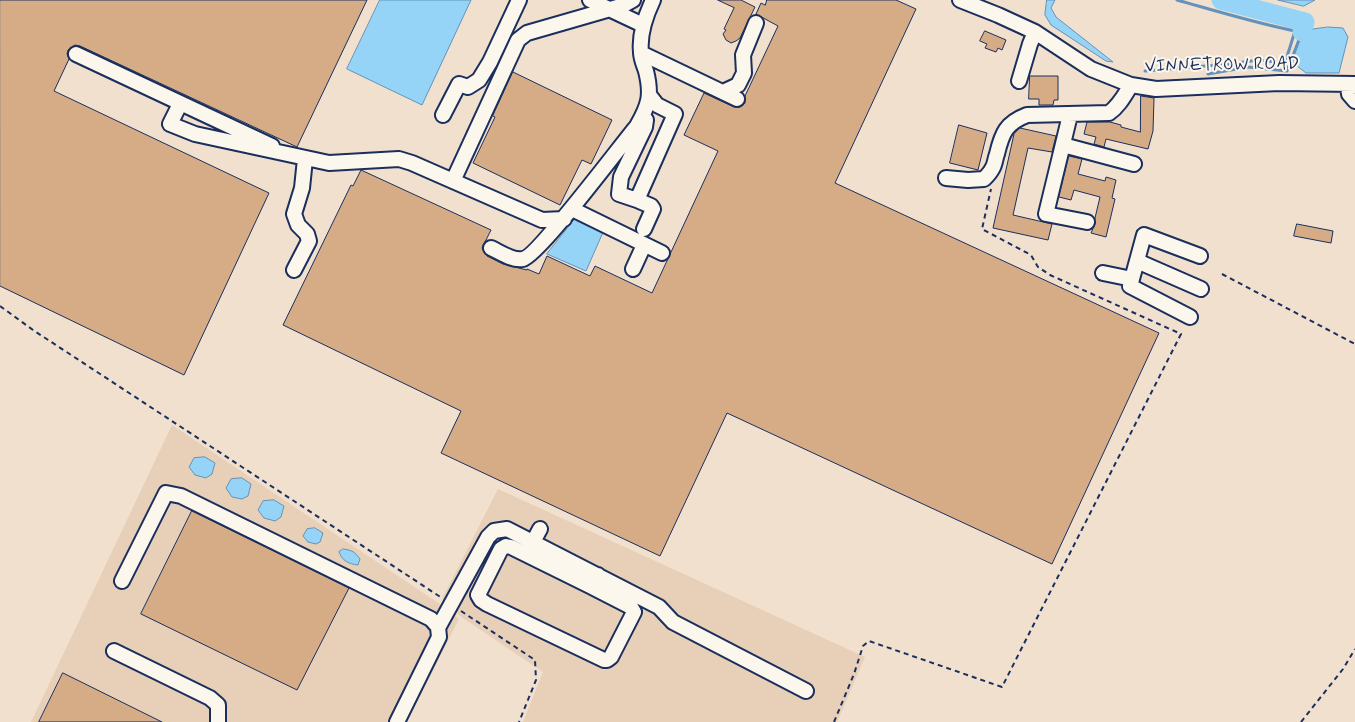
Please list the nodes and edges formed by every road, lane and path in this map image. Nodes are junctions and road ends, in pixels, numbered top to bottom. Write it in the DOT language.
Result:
graph roads {
  1 [pos="519,0"];
  2 [pos="590,0"];
  3 [pos="633,0"];
  4 [pos="653,0"];
  5 [pos="960,0"];
  6 [pos="610,9"];
  7 [pos="756,23"];
  8 [pos="643,25"];
  9 [pos="1035,32"];
  10 [pos="641,53"];
  11 [pos="76,54"];
  12 [pos="1019,81"];
  13 [pos="1351,84"];
  14 [pos="1131,85"];
  15 [pos="723,92"];
  16 [pos="650,96"];
  17 [pos="737,99"];
  18 [pos="1355,101"];
  19 [pos="180,104"];
  20 [pos="646,110"];
  21 [pos="443,115"];
  22 [pos="1070,115"];
  23 [pos="1062,145"];
  24 [pos="301,158"];
  25 [pos="1134,164"];
  26 [pos="946,178"];
  27 [pos="993,180"];
  28 [pos="453,181"];
  29 [pos="637,200"];
  30 [pos="568,214"];
  31 [pos="1087,222"];
  32 [pos="644,229"];
  33 [pos="644,245"];
  34 [pos="491,248"];
  35 [pos="662,253"];
  36 [pos="1200,256"];
  37 [pos="1137,261"];
  38 [pos="633,269"];
  39 [pos="294,270"];
  40 [pos="1102,273"];
  41 [pos="1222,274"];
  42 [pos="1132,279"];
  43 [pos="1201,289"];
  44 [pos="0,306"];
  45 [pos="1190,317"];
  46 [pos="1355,344"];
  47 [pos="540,529"];
  48 [pos="533,542"];
  49 [pos="550,558"];
  50 [pos="122,581"];
  51 [pos="595,581"];
  52 [pos="451,604"];
  53 [pos="438,628"];
  54 [pos="1355,649"];
  55 [pos="114,651"];
  56 [pos="806,691"];
  57 [pos="218,722"];
  58 [pos="397,722"];
  59 [pos="518,722"];
  60 [pos="834,722"];
  61 [pos="1301,722"];
  1 -- 21 [label="street"];
  2 -- 6 [label="street"];
  3 -- 6 [label="street"];
  4 -- 8 [label="street"];
  5 -- 9 [label="street, VINNETROW ROAD"];
  6 -- 8 [label="street"];
  6 -- 28 [label="street"];
  7 -- 15 [label="street"];
  8 -- 10 [label="street"];
  9 -- 12 [label="street"];
  9 -- 14 [label="street, VINNETROW ROAD"];
  10 -- 15 [label="street"];
  10 -- 16 [label="street"];
  11 -- 19 [label="street"];
  13 -- 14 [label="street, VINNETROW ROAD"];
  13 -- 18 [label="street"];
  14 -- 22 [label="street"];
  15 -- 17 [label="street"];
  16 -- 20 [label="street"];
  16 -- 29 [label="street"];
  19 -- 24 [label="street"];
  19 -- 24 [label="street"];
  20 -- 29 [label="street"];
  20 -- 30 [label="street"];
  22 -- 23 [label="street"];
  22 -- 26 [label="street"];
  23 -- 25 [label="street"];
  23 -- 31 [label="street"];
  24 -- 28 [label="street"];
  24 -- 39 [label="street"];
  27 -- 60 [label="path"];
  28 -- 30 [label="street"];
  29 -- 32 [label="street"];
  30 -- 33 [label="street"];
  30 -- 34 [label="street"];
  33 -- 35 [label="street"];
  33 -- 38 [label="street"];
  36 -- 37 [label="street"];
  37 -- 42 [label="street"];
  37 -- 43 [label="street"];
  40 -- 42 [label="street"];
  41 -- 46 [label="path"];
  42 -- 45 [label="street"];
  44 -- 52 [label="path"];
  47 -- 48 [label="street"];
  48 -- 49 [label="street"];
  48 -- 52 [label="street"];
  49 -- 51 [label="street"];
  49 -- 51 [label="street"];
  50 -- 53 [label="street"];
  51 -- 56 [label="street"];
  52 -- 53 [label="street"];
  52 -- 59 [label="path"];
  53 -- 58 [label="street"];
  54 -- 61 [label="path"];
  55 -- 57 [label="street"];
}
